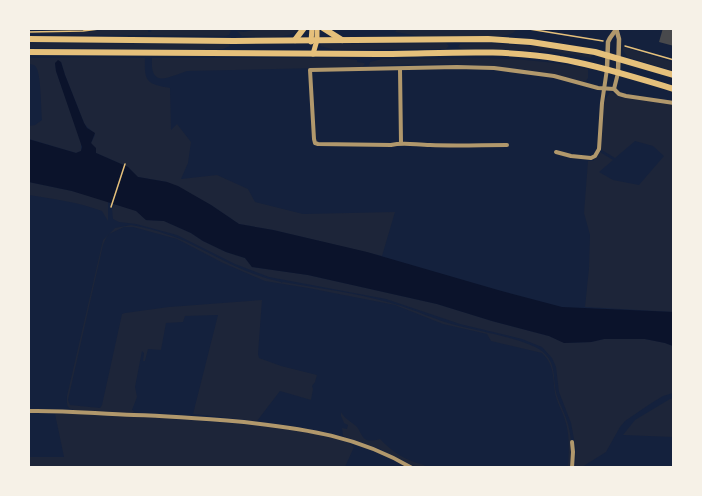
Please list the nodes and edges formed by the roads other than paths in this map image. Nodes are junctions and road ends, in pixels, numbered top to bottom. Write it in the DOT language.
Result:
graph roads {
  1 [pos="304,28"];
  2 [pos="312,28"];
  3 [pos="317,28"];
  4 [pos="324,28"];
  5 [pos="615,30"];
  6 [pos="28,39"];
  7 [pos="295,40"];
  8 [pos="314,40"];
  9 [pos="342,40"];
  10 [pos="28,52"];
  11 [pos="313,54"];
  12 [pos="608,56"];
  13 [pos="618,58"];
  14 [pos="400,69"];
  15 [pos="607,69"];
  16 [pos="618,73"];
  17 [pos="674,75"];
  18 [pos="604,89"];
  19 [pos="614,89"];
  20 [pos="674,89"];
  21 [pos="674,103"];
  22 [pos="401,142"];
  23 [pos="507,145"];
  24 [pos="556,152"];
  25 [pos="28,411"];
  26 [pos="572,442"];
  27 [pos="412,468"];
  28 [pos="572,468"];
  1 -- 7 [label="highway"];
  2 -- 8 [label="main road"];
  3 -- 8 [label="main road"];
  4 -- 9 [label="highway"];
  5 -- 12 [label="street"];
  5 -- 13 [label="street"];
  6 -- 7 [label="highway"];
  7 -- 8 [label="highway"];
  8 -- 9 [label="highway"];
  8 -- 11 [label="main road"];
  9 -- 12 [label="highway"];
  10 -- 11 [label="highway"];
  11 -- 15 [label="highway"];
  12 -- 13 [label="highway"];
  12 -- 15 [label="street"];
  13 -- 16 [label="street"];
  13 -- 17 [label="highway"];
  14 -- 18 [label="street"];
  14 -- 22 [label="street"];
  14 -- 22 [label="street"];
  15 -- 16 [label="highway"];
  15 -- 18 [label="street"];
  16 -- 19 [label="street"];
  16 -- 20 [label="highway"];
  18 -- 19 [label="street"];
  18 -- 24 [label="street"];
  19 -- 21 [label="street"];
  22 -- 23 [label="street"];
  25 -- 27 [label="street"];
  26 -- 28 [label="street"];
}
